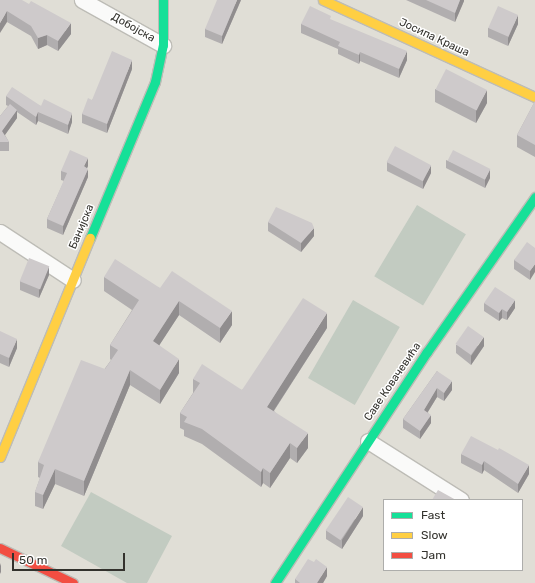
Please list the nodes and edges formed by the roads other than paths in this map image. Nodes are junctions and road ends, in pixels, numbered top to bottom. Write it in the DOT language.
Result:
graph roads {
  1 [pos="82,0"];
  2 [pos="162,0"];
  3 [pos="323,0"];
  4 [pos="163,45"];
  5 [pos="535,97"];
  6 [pos="535,197"];
  7 [pos="0,232"];
  8 [pos="73,280"];
  9 [pos="368,441"];
  10 [pos="0,457"];
  11 [pos="459,499"];
  12 [pos="0,548"];
  13 [pos="73,583"];
  14 [pos="275,583"];
  1 -- 4 [label="street, Добојска"];
  2 -- 4 [label="street, Банијска"];
  3 -- 5 [label="street, Јосипа Краша"];
  4 -- 8 [label="street, Банијска"];
  6 -- 9 [label="street, Саве Ковачевића"];
  7 -- 8 [label="street"];
  8 -- 10 [label="street, Банијска"];
  9 -- 11 [label="street"];
  9 -- 14 [label="street, Саве Ковачевића"];
  12 -- 13 [label="street"];
}
